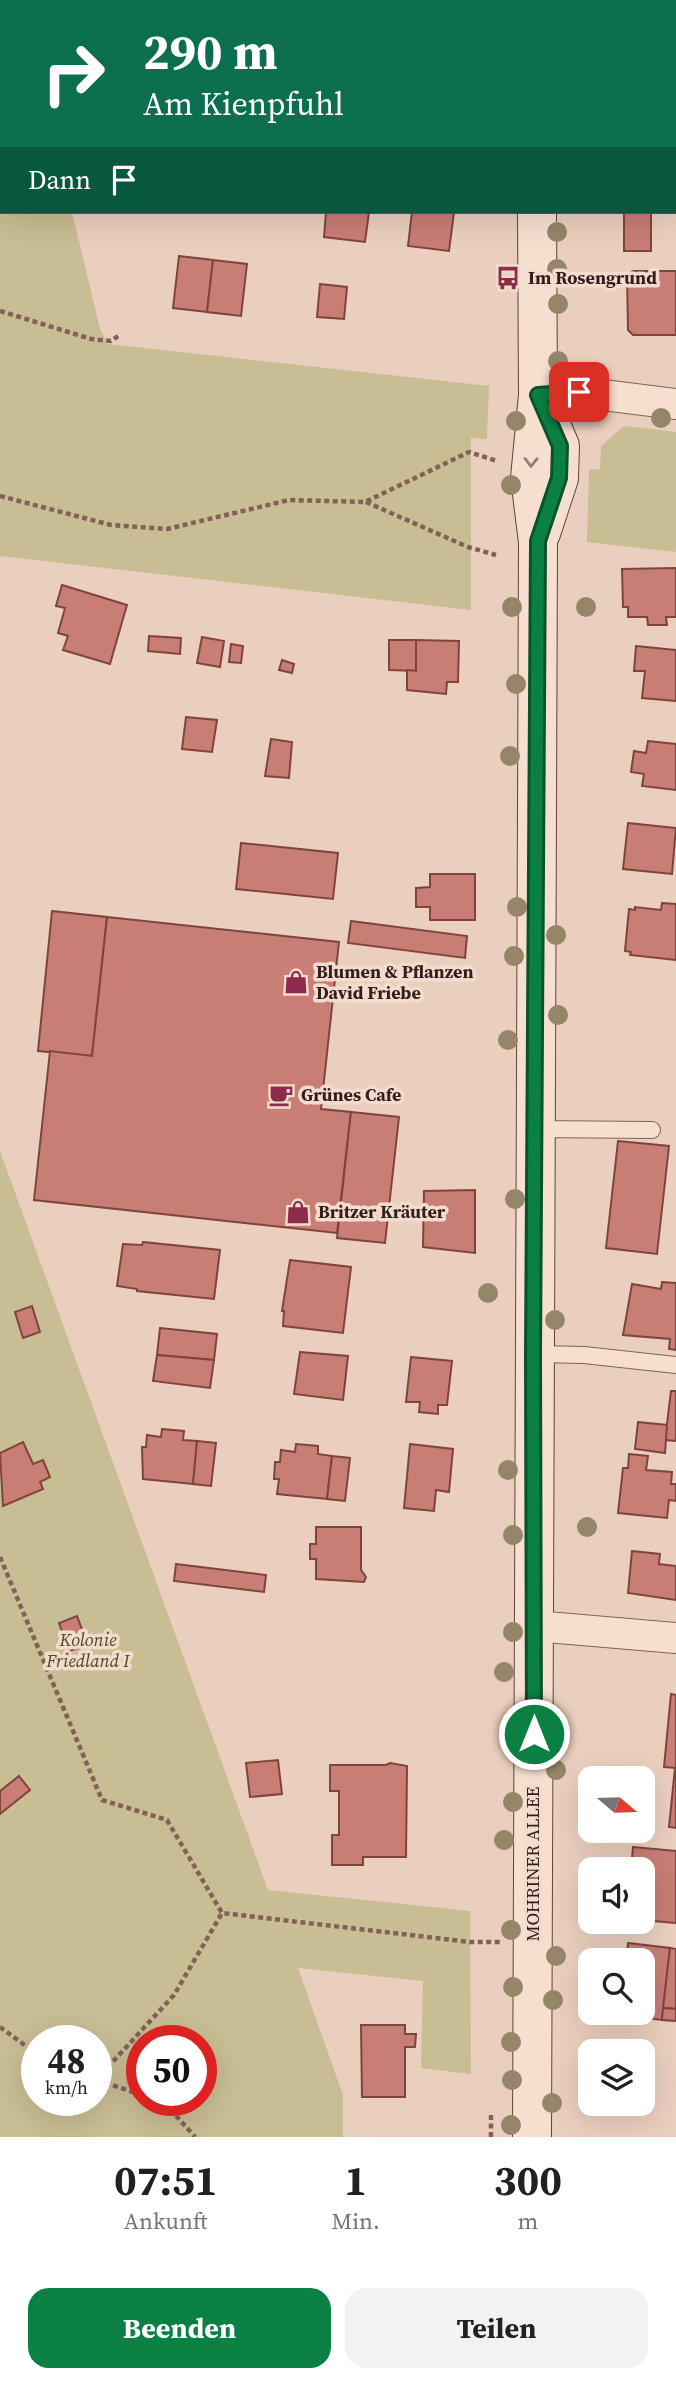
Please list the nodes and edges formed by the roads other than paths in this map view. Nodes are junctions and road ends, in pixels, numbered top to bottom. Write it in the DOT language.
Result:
graph roads {
  1 [pos="537,214"];
  2 [pos="538,395"];
  3 [pos="676,404"];
  4 [pos="534,1129"];
  5 [pos="652,1130"];
  6 [pos="533,1354"];
  7 [pos="676,1365"];
  8 [pos="535,1626"];
  9 [pos="676,1638"];
  10 [pos="531,2137"];
  1 -- 2 [label="main road, MOHRINER ALLEE"];
  2 -- 3 [label="street"];
  2 -- 4 [label="main road, MOHRINER ALLEE"];
  4 -- 5 [label="lane"];
  4 -- 6 [label="main road, MOHRINER ALLEE"];
  6 -- 7 [label="lane"];
  6 -- 8 [label="main road, MOHRINER ALLEE"];
  8 -- 9 [label="street"];
  8 -- 10 [label="main road, MOHRINER ALLEE"];
}
